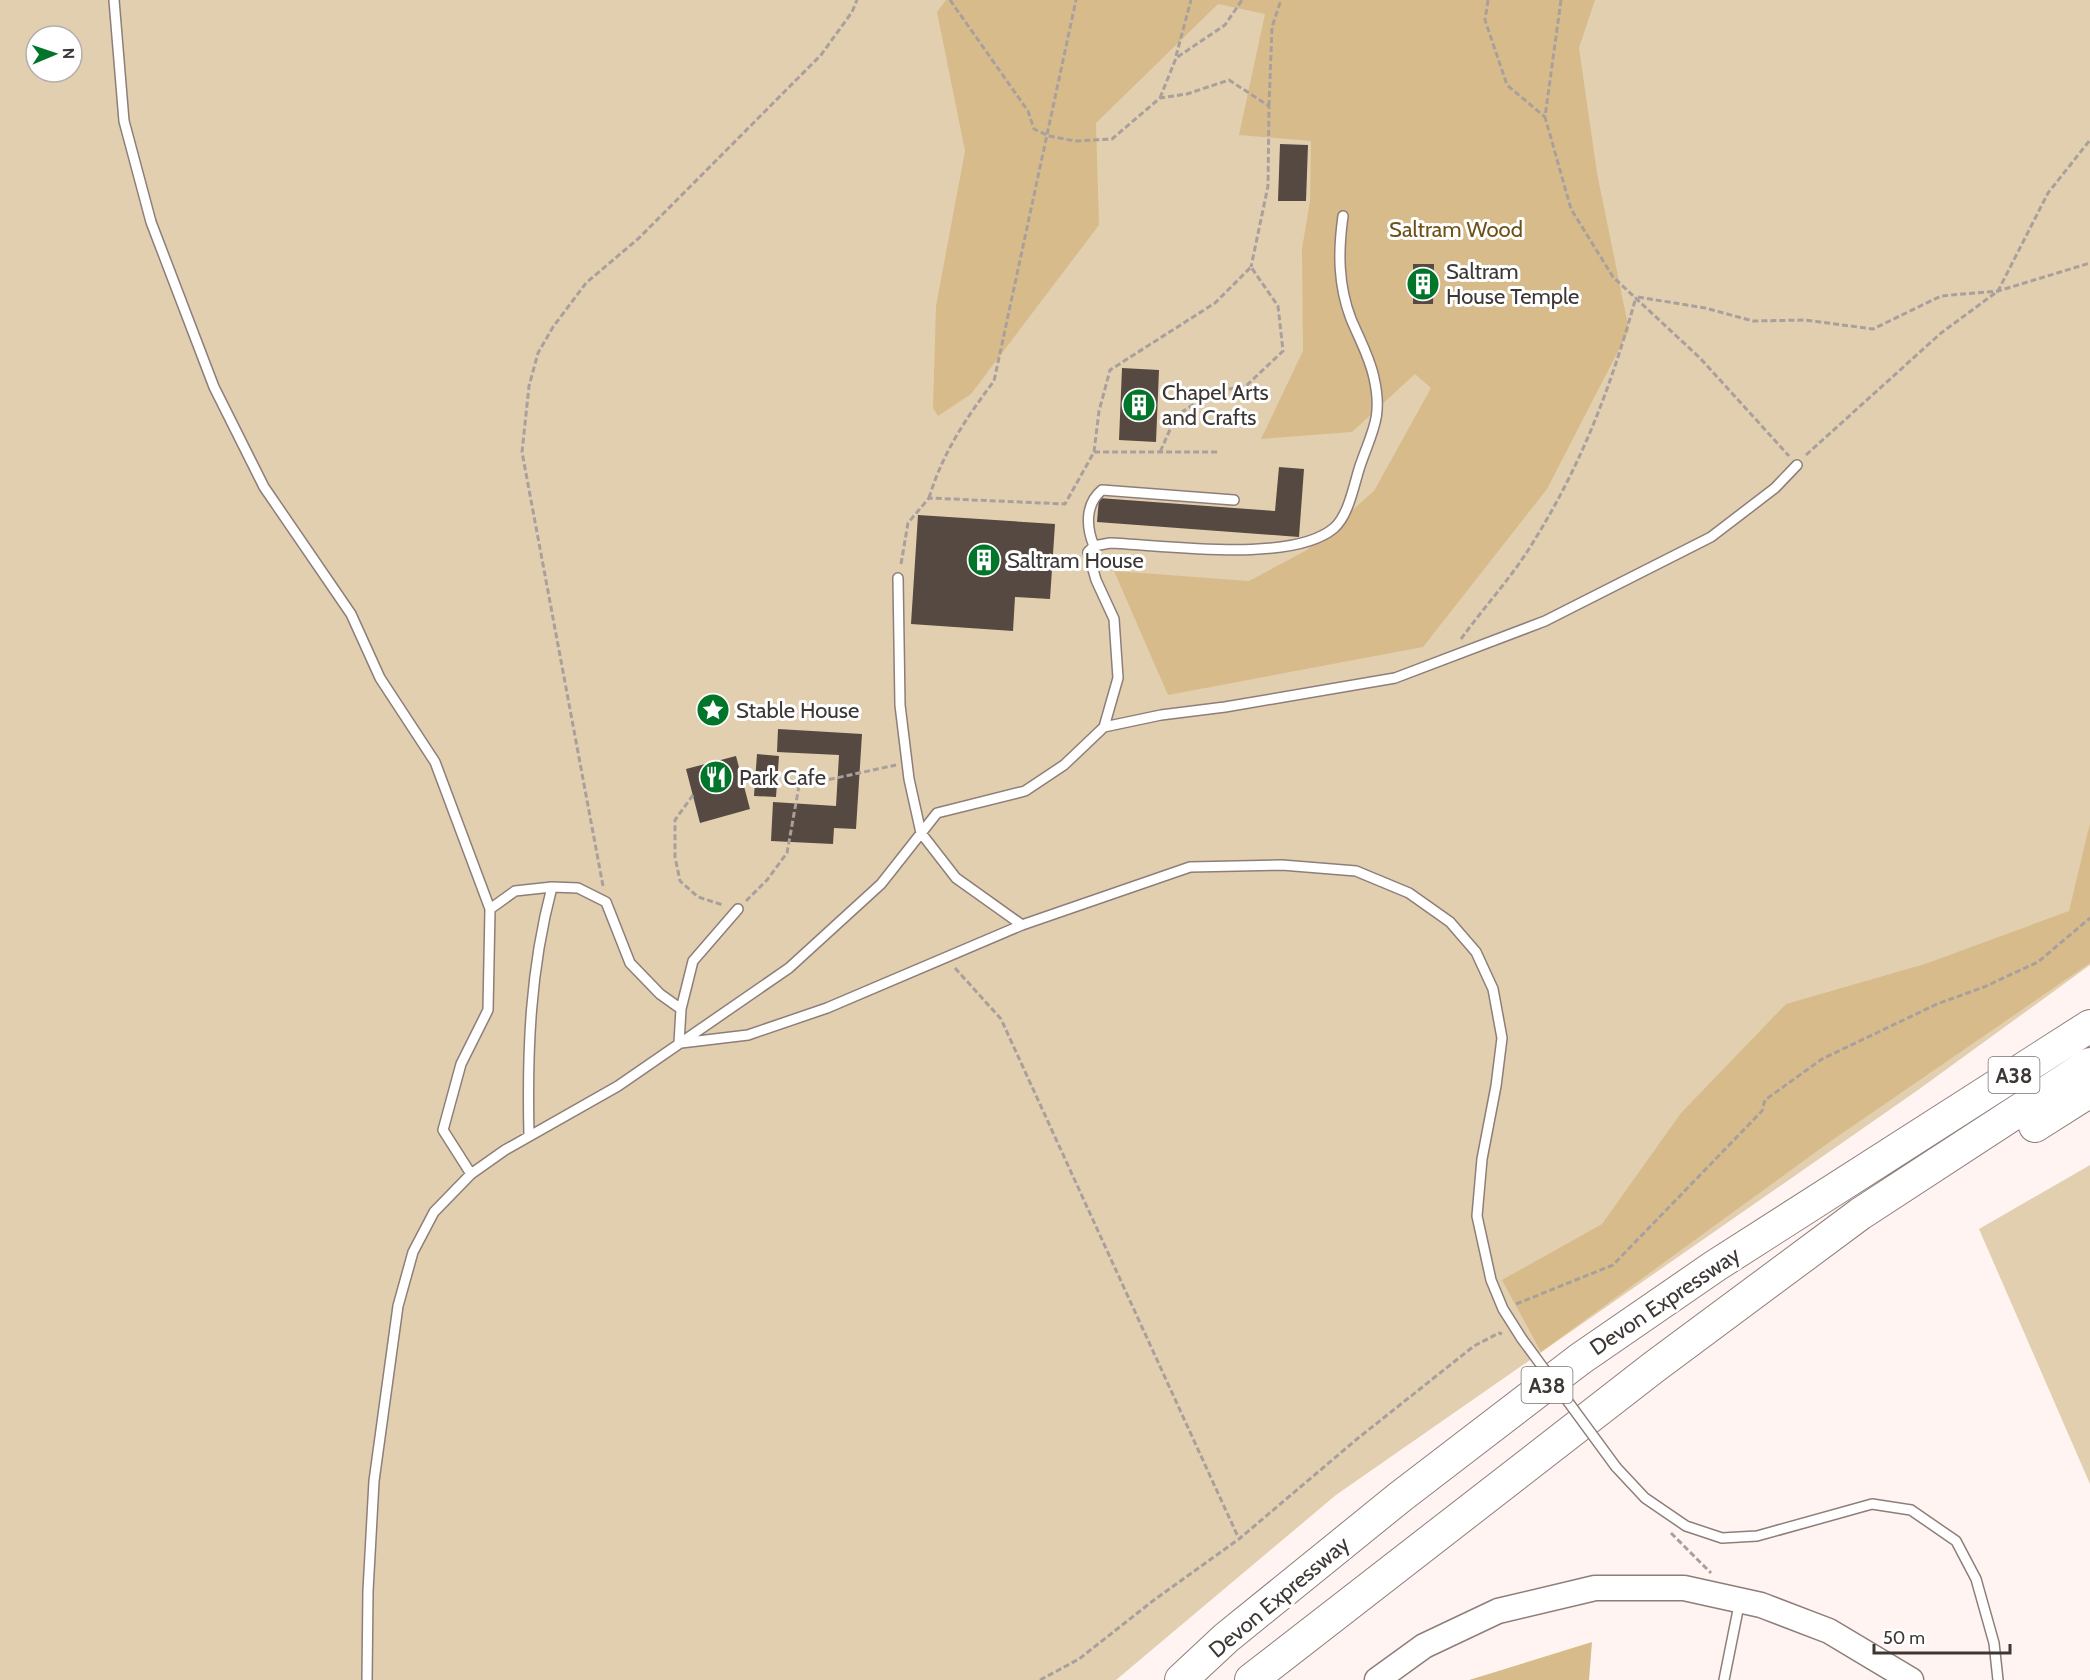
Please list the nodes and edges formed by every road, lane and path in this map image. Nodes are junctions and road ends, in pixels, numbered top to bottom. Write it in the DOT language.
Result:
graph roads {
  1 [pos="114,0"];
  2 [pos="857,0"];
  3 [pos="950,0"];
  4 [pos="1076,0"];
  5 [pos="1191,0"];
  6 [pos="1242,0"];
  7 [pos="1281,0"];
  8 [pos="1488,0"];
  9 [pos="1561,0"];
  10 [pos="1176,58"];
  11 [pos="1160,98"];
  12 [pos="1269,106"];
  13 [pos="1545,117"];
  14 [pos="1049,136"];
  15 [pos="2090,140"];
  16 [pos="1343,216"];
  17 [pos="2090,263"];
  18 [pos="1251,267"];
  19 [pos="1998,291"];
  20 [pos="1636,297"];
  21 [pos="1094,452"];
  22 [pos="1160,452"];
  23 [pos="1220,452"];
  24 [pos="1797,465"];
  25 [pos="929,498"];
  26 [pos="1234,500"];
  27 [pos="1094,546"];
  28 [pos="898,578"];
  29 [pos="1447,657"];
  30 [pos="1104,727"];
  31 [pos="907,763"];
  32 [pos="693,795"];
  33 [pos="921,833"];
  34 [pos="552,887"];
  35 [pos="606,902"];
  36 [pos="490,909"];
  37 [pos="738,909"];
  38 [pos="2090,918"];
  39 [pos="1022,925"];
  40 [pos="945,958"];
  41 [pos="681,1009"];
  42 [pos="2090,1026"];
  43 [pos="679,1043"];
  44 [pos="2090,1064"];
  45 [pos="2090,1090"];
  46 [pos="529,1136"];
  47 [pos="471,1174"];
  48 [pos="1772,1279"];
  49 [pos="1503,1309"];
  50 [pos="1522,1339"];
  51 [pos="1239,1539"];
  52 [pos="1740,1600"];
  53 [pos="368,1680"];
  54 [pos="1040,1680"];
  55 [pos="1181,1680"];
  56 [pos="1251,1680"];
  57 [pos="1377,1680"];
  58 [pos="1724,1680"];
  59 [pos="1911,1680"];
  60 [pos="1998,1680"];
  1 -- 36 [label="lane"];
  2 -- 35 [label="path"];
  3 -- 14 [label="path"];
  4 -- 14 [label="path"];
  5 -- 10 [label="path"];
  6 -- 10 [label="path"];
  7 -- 12 [label="path"];
  8 -- 13 [label="path"];
  9 -- 13 [label="path"];
  10 -- 11 [label="path"];
  11 -- 12 [label="path"];
  11 -- 14 [label="path"];
  12 -- 18 [label="path"];
  13 -- 20 [label="path"];
  14 -- 25 [label="path"];
  15 -- 19 [label="path"];
  16 -- 27 [label="lane"];
  17 -- 19 [label="path"];
  18 -- 21 [label="path"];
  18 -- 22 [label="path"];
  19 -- 20 [label="path"];
  19 -- 24 [label="path"];
  20 -- 24 [label="path"];
  20 -- 29 [label="path"];
  21 -- 22 [label="path"];
  21 -- 25 [label="path"];
  22 -- 23 [label="path"];
  24 -- 29 [label="lane"];
  25 -- 28 [label="path"];
  26 -- 27 [label="lane"];
  27 -- 30 [label="lane"];
  28 -- 31 [label="lane"];
  29 -- 30 [label="lane"];
  30 -- 33 [label="lane"];
  31 -- 33 [label="lane"];
  31 -- 37 [label="path"];
  32 -- 37 [label="path"];
  33 -- 39 [label="lane"];
  33 -- 43 [label="lane"];
  34 -- 35 [label="lane"];
  34 -- 36 [label="lane"];
  34 -- 46 [label="lane"];
  35 -- 41 [label="lane"];
  36 -- 47 [label="lane"];
  37 -- 41 [label="lane"];
  38 -- 49 [label="path"];
  39 -- 40 [label="lane"];
  39 -- 49 [label="lane"];
  40 -- 43 [label="lane"];
  40 -- 51 [label="path"];
  41 -- 43 [label="lane"];
  42 -- 55 [label="highway, Devon Expressway / A38"];
  43 -- 46 [label="lane"];
  44 -- 48 [label="highway, Devon Expressway / A38"];
  45 -- 48 [label="highway, A38"];
  46 -- 47 [label="lane"];
  47 -- 53 [label="lane"];
  48 -- 56 [label="highway, Devon Expressway / A38"];
  49 -- 50 [label="lane"];
  50 -- 51 [label="path"];
  50 -- 60 [label="lane, bridge"];
  51 -- 54 [label="path"];
  52 -- 57 [label="street"];
  52 -- 58 [label="lane"];
  52 -- 59 [label="street"];
}
